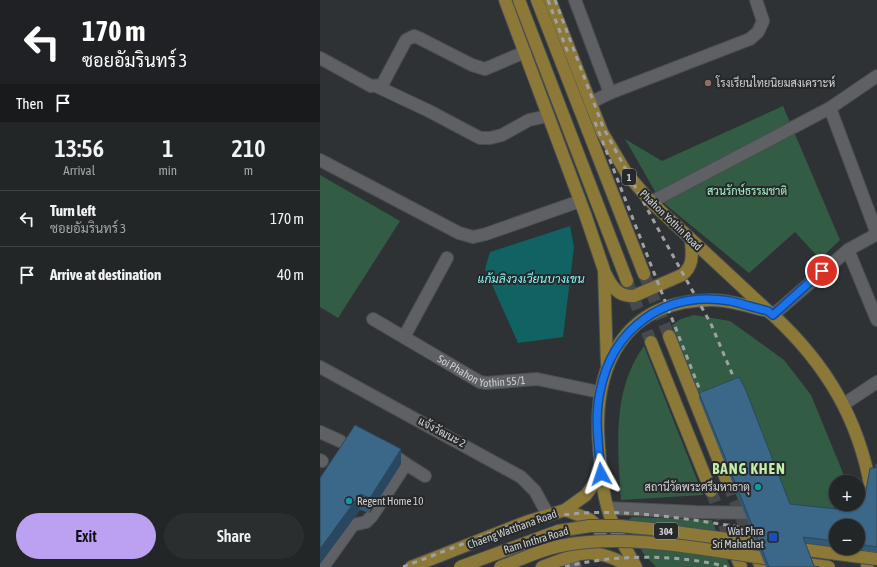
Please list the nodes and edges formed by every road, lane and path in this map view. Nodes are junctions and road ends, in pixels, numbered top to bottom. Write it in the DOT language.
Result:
graph roads {
  1 [pos="505,0"];
  2 [pos="520,0"];
  3 [pos="537,0"];
  4 [pos="550,0"];
  5 [pos="575,0"];
  6 [pos="756,0"];
  7 [pos="525,52"];
  8 [pos="320,58"];
  9 [pos="877,76"];
  10 [pos="376,86"];
  11 [pos="610,93"];
  12 [pos="590,103"];
  13 [pos="830,108"];
  14 [pos="548,116"];
  15 [pos="320,160"];
  16 [pos="580,201"];
  17 [pos="651,202"];
  18 [pos="877,234"];
  19 [pos="691,240"];
  20 [pos="848,250"];
  21 [pos="447,258"];
  22 [pos="604,270"];
  23 [pos="644,274"];
  24 [pos="627,281"];
  25 [pos="771,313"];
  26 [pos="876,317"];
  27 [pos="373,320"];
  28 [pos="669,336"];
  29 [pos="404,338"];
  30 [pos="652,342"];
  31 [pos="607,365"];
  32 [pos="320,367"];
  33 [pos="877,382"];
  34 [pos="599,392"];
  35 [pos="844,404"];
  36 [pos="320,432"];
  37 [pos="344,445"];
  38 [pos="379,446"];
  39 [pos="406,464"];
  40 [pos="867,464"];
  41 [pos="601,474"];
  42 [pos="424,476"];
  43 [pos="877,476"];
  44 [pos="728,484"];
  45 [pos="711,491"];
  46 [pos="872,500"];
  47 [pos="608,508"];
  48 [pos="565,510"];
  49 [pos="776,513"];
  50 [pos="548,515"];
  51 [pos="872,537"];
  52 [pos="755,553"];
  53 [pos="576,559"];
  54 [pos="877,559"];
  55 [pos="323,567"];
  56 [pos="410,567"];
  57 [pos="460,567"];
  58 [pos="500,567"];
  59 [pos="542,567"];
  60 [pos="630,567"];
  61 [pos="636,567"];
  62 [pos="761,567"];
  63 [pos="829,567"];
  64 [pos="867,567"];
  1 -- 7 [label="main road"];
  2 -- 24 [label="main road"];
  3 -- 23 [label="main road, 1"];
  4 -- 12 [label="main road, Phahon Yothin Road / 1"];
  5 -- 11 [label="street"];
  6 -- 11 [label="street"];
  7 -- 10 [label="street"];
  7 -- 14 [label="main road"];
  8 -- 10 [label="street"];
  9 -- 13 [label="street"];
  10 -- 14 [label="street"];
  11 -- 12 [label="street"];
  12 -- 17 [label="main road, Phahon Yothin Road / 1"];
  13 -- 17 [label="street"];
  13 -- 18 [label="street"];
  14 -- 16 [label="main road"];
  15 -- 16 [label="street"];
  16 -- 22 [label="main road"];
  17 -- 19 [label="main road, Phahon Yothin Road / 1"];
  18 -- 20 [label="street"];
  19 -- 22 [label="main road"];
  19 -- 25 [label="main road, Phahon Yothin Road / 1"];
  20 -- 25 [label="street"];
  20 -- 26 [label="street"];
  21 -- 29 [label="street"];
  22 -- 31 [label="main road"];
  25 -- 31 [label="main road"];
  25 -- 35 [label="main road, Phahon Yothin Road"];
  27 -- 29 [label="street, Soi Phahon Yothin 55/1"];
  28 -- 44 [label="main road"];
  29 -- 34 [label="street, Soi Phahon Yothin 55/1"];
  30 -- 45 [label="main road"];
  31 -- 34 [label="main road"];
  32 -- 50 [label="street, แจ้งวัฒนะ 2"];
  33 -- 35 [label="street"];
  34 -- 41 [label="main road"];
  35 -- 40 [label="main road, Phahon Yothin Road"];
  36 -- 37 [label="street"];
  38 -- 39 [label="street"];
  39 -- 42 [label="street"];
  39 -- 55 [label="street"];
  40 -- 43 [label="main road"];
  40 -- 46 [label="main road"];
  41 -- 47 [label="main road"];
  41 -- 48 [label="main road, Chaeng Watthana Road"];
  47 -- 49 [label="street"];
  47 -- 61 [label="main road"];
  48 -- 50 [label="main road, Chaeng Watthana Road"];
  48 -- 53 [label="main road"];
  50 -- 56 [label="main road, Chaeng Watthana Road"];
  51 -- 64 [label="main road"];
  52 -- 62 [label="main road"];
  53 -- 59 [label="main road"];
  53 -- 60 [label="main road"];
  54 -- 57 [label="main road, Ram Inthra Road / 304, bridge"];
  58 -- 63 [label="main road, Ram Inthra Road / 304, bridge"];
}
